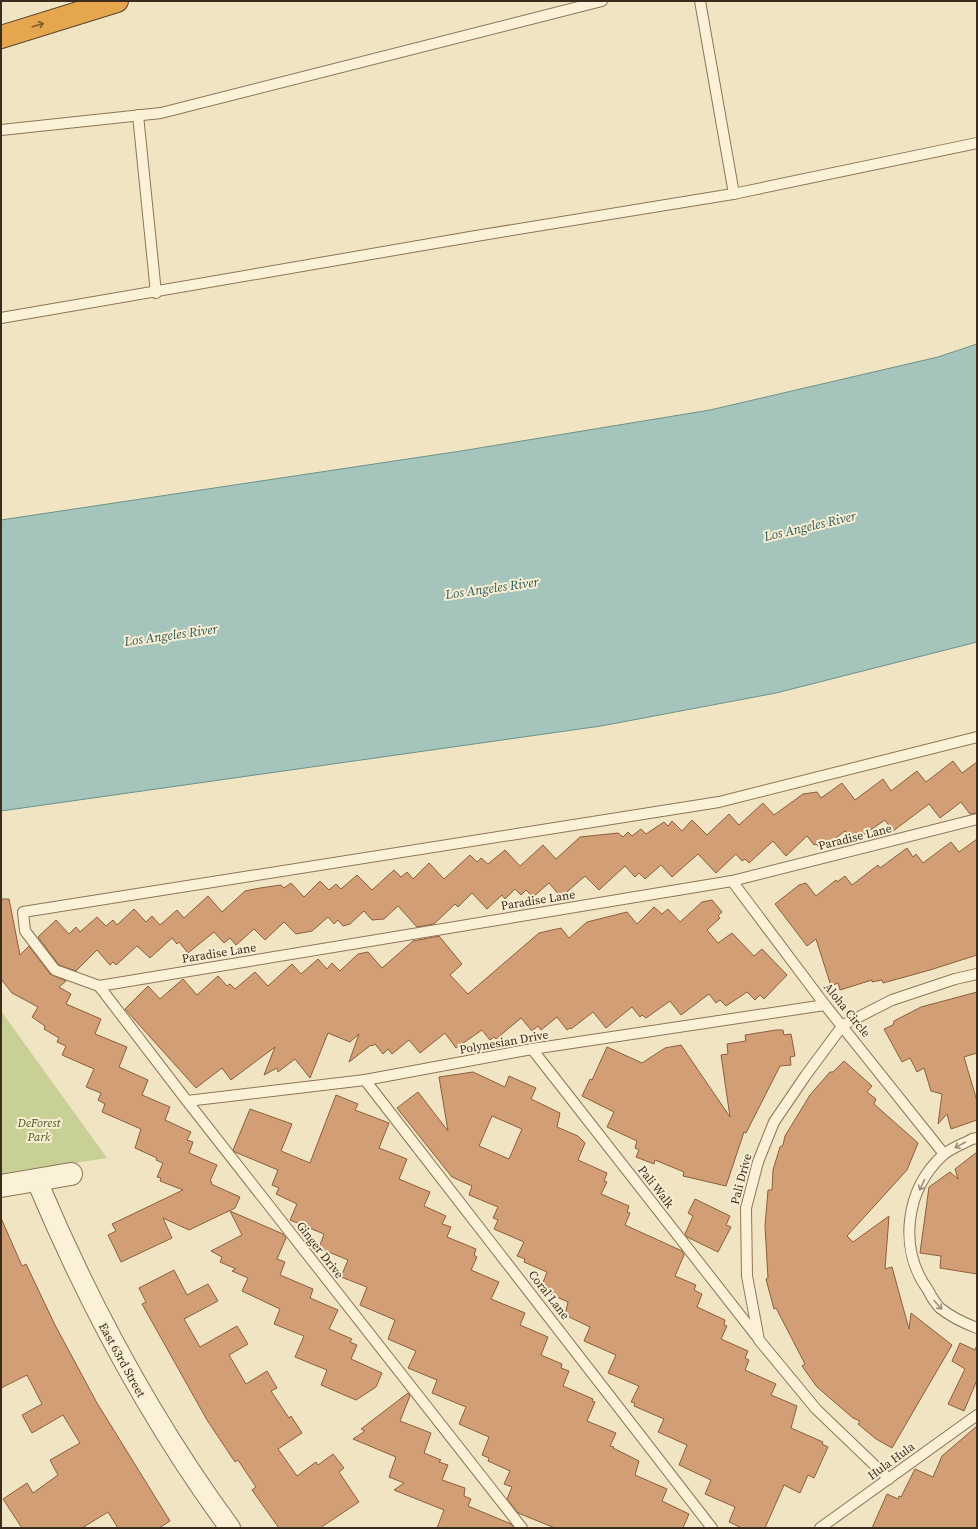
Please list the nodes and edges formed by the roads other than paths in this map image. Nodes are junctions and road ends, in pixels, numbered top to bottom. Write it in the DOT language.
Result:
graph roads {
  1 [pos="117,1"];
  2 [pos="602,1"];
  3 [pos="700,1"];
  4 [pos="1,37"];
  5 [pos="138,115"];
  6 [pos="1,130"];
  7 [pos="977,143"];
  8 [pos="734,194"];
  9 [pos="156,293"];
  10 [pos="1,318"];
  11 [pos="977,737"];
  12 [pos="977,818"];
  13 [pos="732,882"];
  14 [pos="977,974"];
  15 [pos="100,986"];
  16 [pos="825,1005"];
  17 [pos="843,1026"];
  18 [pos="532,1049"];
  19 [pos="365,1080"];
  20 [pos="187,1101"];
  21 [pos="977,1138"];
  22 [pos="944,1154"];
  23 [pos="71,1174"];
  24 [pos="36,1180"];
  25 [pos="1,1186"];
  26 [pos="977,1328"];
  27 [pos="759,1340"];
  28 [pos="977,1415"];
  29 [pos="889,1479"];
  30 [pos="230,1528"];
  31 [pos="522,1528"];
  32 [pos="712,1528"];
  33 [pos="820,1528"];
  4 -- 1 [label="highway, one-way"];
  2 -- 5 [label="lane"];
  3 -- 8 [label="lane"];
  5 -- 6 [label="lane"];
  5 -- 9 [label="lane"];
  7 -- 8 [label="lane"];
  8 -- 9 [label="lane"];
  9 -- 10 [label="lane"];
  11 -- 15 [label="lane"];
  12 -- 13 [label="lane, Paradise Lane"];
  13 -- 15 [label="lane, Paradise Lane"];
  13 -- 16 [label="lane, Aloha Circle"];
  14 -- 17 [label="lane, Pali Drive"];
  15 -- 20 [label="lane, Ginger Drive"];
  16 -- 17 [label="lane, Aloha Circle"];
  16 -- 18 [label="lane, Polynesian Drive"];
  17 -- 22 [label="lane, Aloha Circle"];
  17 -- 27 [label="lane, Pali Drive"];
  18 -- 19 [label="lane, Polynesian Drive"];
  18 -- 27 [label="lane, Pali Walk"];
  19 -- 20 [label="lane, Polynesian Drive"];
  19 -- 32 [label="lane, Coral Lane"];
  20 -- 31 [label="lane, Ginger Drive"];
  21 -- 22 [label="lane, one-way"];
  22 -- 26 [label="lane, one-way"];
  23 -- 24 [label="street"];
  24 -- 25 [label="street"];
  24 -- 30 [label="street, East 63rd Street"];
  27 -- 29 [label="lane, Pali Drive"];
  28 -- 29 [label="lane, Hula Hula"];
  29 -- 33 [label="lane, Hula Hula"];
}
